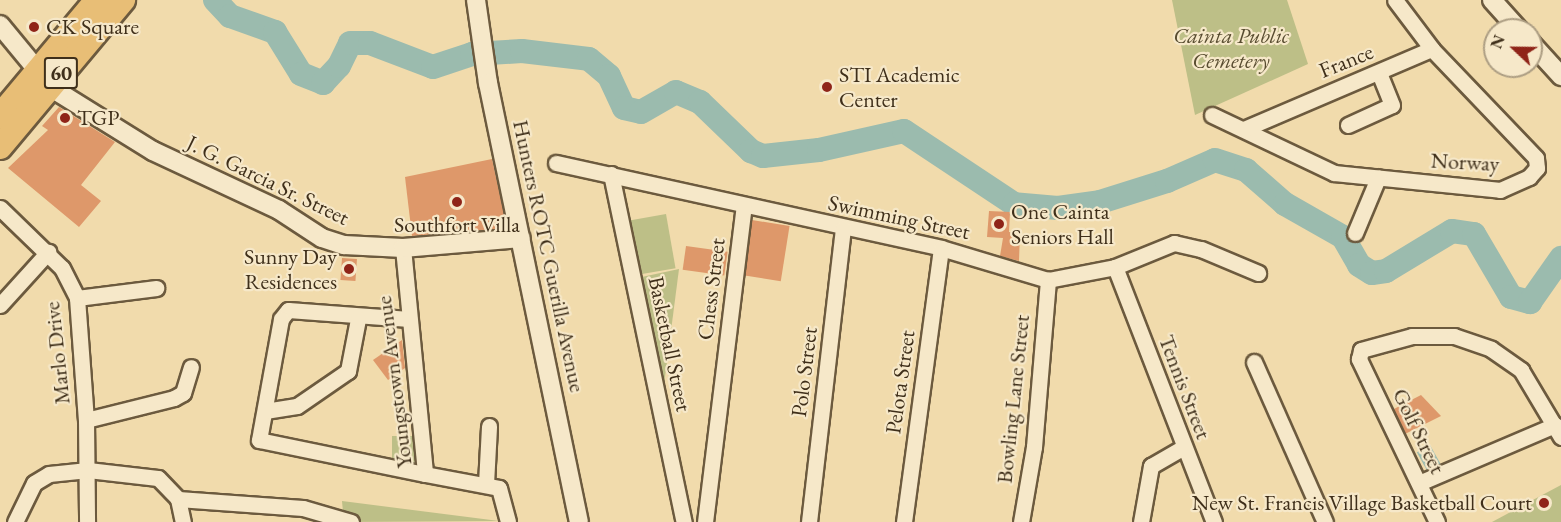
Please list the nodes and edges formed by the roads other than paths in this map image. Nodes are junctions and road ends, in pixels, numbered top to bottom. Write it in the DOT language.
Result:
graph roads {
  1 [pos="97,0"];
  2 [pos="123,0"];
  3 [pos="476,0"];
  4 [pos="1395,0"];
  5 [pos="1492,0"];
  6 [pos="1508,18"];
  7 [pos="0,25"];
  8 [pos="1432,49"];
  9 [pos="1543,56"];
  10 [pos="1379,72"];
  11 [pos="1561,76"];
  12 [pos="44,79"];
  13 [pos="0,116"];
  14 [pos="1212,116"];
  15 [pos="1348,125"];
  16 [pos="1244,129"];
  17 [pos="0,147"];
  18 [pos="556,163"];
  19 [pos="611,174"];
  20 [pos="1378,178"];
  21 [pos="744,205"];
  22 [pos="0,208"];
  23 [pos="843,228"];
  24 [pos="1355,233"];
  25 [pos="521,238"];
  26 [pos="403,248"];
  27 [pos="941,248"];
  28 [pos="48,252"];
  29 [pos="1115,267"];
  30 [pos="1258,273"];
  31 [pos="1048,280"];
  32 [pos="156,288"];
  33 [pos="77,298"];
  34 [pos="0,305"];
  35 [pos="358,319"];
  36 [pos="409,319"];
  37 [pos="1254,362"];
  38 [pos="190,367"];
  39 [pos="265,411"];
  40 [pos="86,420"];
  41 [pos="489,426"];
  42 [pos="1558,431"];
  43 [pos="1184,447"];
  44 [pos="88,470"];
  45 [pos="425,474"];
  46 [pos="1419,483"];
  47 [pos="486,484"];
  48 [pos="178,498"];
  49 [pos="15,522"];
  50 [pos="87,522"];
  51 [pos="183,522"];
  52 [pos="351,522"];
  53 [pos="508,522"];
  54 [pos="579,522"];
  55 [pos="684,522"];
  56 [pos="705,522"];
  57 [pos="809,522"];
  58 [pos="904,522"];
  59 [pos="1021,522"];
  60 [pos="1141,522"];
  61 [pos="1214,522"];
  62 [pos="1325,522"];
  63 [pos="1437,522"];
  1 -- 12 [label="main road, 60"];
  2 -- 12 [label="main road, 60"];
  3 -- 25 [label="street, Hunters ROTC Guerilla Avenue"];
  4 -- 8 [label="street, Norway"];
  5 -- 6 [label="street"];
  7 -- 12 [label="street, J. G. Garcia Sr. Street"];
  8 -- 10 [label="street, France"];
  8 -- 20 [label="street, Norway"];
  9 -- 11 [label="street"];
  10 -- 15 [label="street"];
  10 -- 16 [label="street, France"];
  12 -- 13 [label="main road, 60"];
  12 -- 17 [label="main road, 60"];
  12 -- 26 [label="street, J. G. Garcia Sr. Street"];
  14 -- 16 [label="street"];
  16 -- 20 [label="street"];
  18 -- 19 [label="street, Swimming Street"];
  19 -- 21 [label="street, Swimming Street"];
  19 -- 55 [label="street, Basketball Street"];
  20 -- 24 [label="street"];
  21 -- 23 [label="street, Swimming Street"];
  21 -- 56 [label="street, Chess Street"];
  22 -- 28 [label="street, Marlo Drive"];
  23 -- 27 [label="street, Swimming Street"];
  23 -- 57 [label="street, Polo Street"];
  25 -- 26 [label="street, J. G. Garcia Sr. Street"];
  25 -- 54 [label="street, Hunters ROTC Guerilla Avenue"];
  26 -- 36 [label="street, Youngstown Avenue"];
  27 -- 31 [label="street, Swimming Street"];
  27 -- 58 [label="street, Pelota Street"];
  28 -- 33 [label="street, Marlo Drive"];
  28 -- 34 [label="street"];
  29 -- 30 [label="street, Swimming Street"];
  29 -- 31 [label="street, Swimming Street"];
  29 -- 43 [label="street, Tennis Street"];
  31 -- 59 [label="street, Bowling Lane Street"];
  32 -- 33 [label="street"];
  33 -- 40 [label="street, Marlo Drive"];
  35 -- 36 [label="street"];
  35 -- 39 [label="street"];
  35 -- 39 [label="street"];
  36 -- 45 [label="street, Youngstown Avenue"];
  37 -- 62 [label="street"];
  38 -- 40 [label="street"];
  39 -- 45 [label="street"];
  40 -- 44 [label="street, Marlo Drive"];
  41 -- 47 [label="street"];
  42 -- 46 [label="street"];
  42 -- 46 [label="street, Golf Street"];
  43 -- 60 [label="street"];
  43 -- 61 [label="street, Tennis Street"];
  44 -- 48 [label="street"];
  44 -- 49 [label="street"];
  44 -- 50 [label="street, Marlo Drive"];
  45 -- 47 [label="street, Youngstown Avenue"];
  46 -- 63 [label="street, Golf Street"];
  47 -- 53 [label="street"];
  48 -- 51 [label="street"];
  48 -- 52 [label="street"];
}
